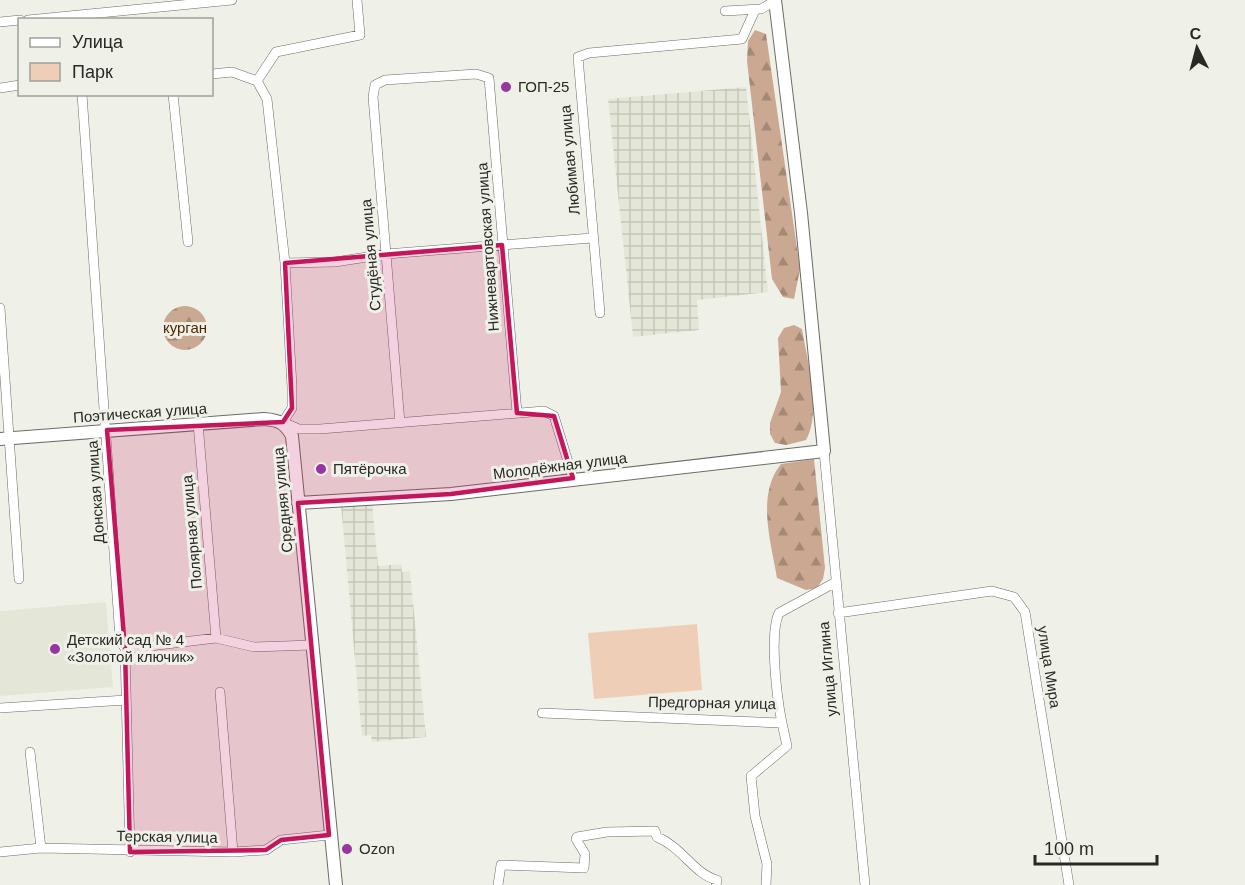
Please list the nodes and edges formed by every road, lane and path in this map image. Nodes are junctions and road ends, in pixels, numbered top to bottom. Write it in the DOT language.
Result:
graph roads {
  1 [pos="232,0"];
  2 [pos="357,0"];
  3 [pos="775,0"];
  4 [pos="755,10"];
  5 [pos="726,11"];
  6 [pos="48,18"];
  7 [pos="18,20"];
  8 [pos="0,22"];
  9 [pos="213,74"];
  10 [pos="489,78"];
  11 [pos="257,81"];
  12 [pos="18,85"];
  13 [pos="0,88"];
  14 [pos="82,96"];
  15 [pos="173,96"];
  16 [pos="592,238"];
  17 [pos="188,242"];
  18 [pos="502,245"];
  19 [pos="386,254"];
  20 [pos="285,263"];
  21 [pos="0,308"];
  22 [pos="600,313"];
  23 [pos="517,413"];
  24 [pos="283,422"];
  25 [pos="198,423"];
  26 [pos="400,423"];
  27 [pos="107,430"];
  28 [pos="5,439"];
  29 [pos="824,451"];
  30 [pos="573,478"];
  31 [pos="298,503"];
  32 [pos="19,579"];
  33 [pos="836,582"];
  34 [pos="838,613"];
  35 [pos="216,638"];
  36 [pos="312,645"];
  37 [pos="125,650"];
  38 [pos="220,692"];
  39 [pos="126,700"];
  40 [pos="0,708"];
  41 [pos="542,713"];
  42 [pos="782,723"];
  43 [pos="30,752"];
  44 [pos="329,835"];
  45 [pos="41,848"];
  46 [pos="0,852"];
  47 [pos="130,852"];
  48 [pos="233,852"];
  49 [pos="336,885"];
  50 [pos="498,885"];
  51 [pos="716,885"];
  52 [pos="766,885"];
  53 [pos="865,885"];
  54 [pos="1069,885"];
  1 -- 6 [label="street"];
  2 -- 11 [label="street"];
  3 -- 4 [label="street"];
  3 -- 29 [label="street"];
  4 -- 5 [label="street"];
  4 -- 16 [label="street, Любимая улица"];
  7 -- 8 [label="street"];
  9 -- 11 [label="street"];
  10 -- 18 [label="street, Нижневартовская улица"];
  10 -- 19 [label="street, Студёная улица"];
  11 -- 20 [label="street"];
  12 -- 13 [label="street"];
  14 -- 27 [label="street, Донская улица"];
  15 -- 17 [label="street"];
  16 -- 18 [label="street"];
  16 -- 22 [label="street, Любимая улица"];
  18 -- 19 [label="street"];
  18 -- 23 [label="street, Нижневартовская улица"];
  19 -- 20 [label="street"];
  19 -- 26 [label="street, Студёная улица"];
  20 -- 24 [label="street"];
  21 -- 28 [label="street"];
  23 -- 26 [label="street"];
  23 -- 30 [label="street"];
  24 -- 25 [label="street, Поэтическая улица"];
  24 -- 26 [label="street"];
  24 -- 31 [label="street, Средняя улица"];
  25 -- 27 [label="street, Поэтическая улица"];
  25 -- 35 [label="street, Полярная улица"];
  27 -- 28 [label="street, Поэтическая улица"];
  27 -- 37 [label="street, Донская улица"];
  28 -- 32 [label="street"];
  29 -- 30 [label="street, Молодёжная улица"];
  29 -- 33 [label="street, улица Иглина"];
  30 -- 31 [label="street, Молодёжная улица"];
  31 -- 36 [label="street, Средняя улица"];
  33 -- 34 [label="street, улица Иглина"];
  33 -- 42 [label="street, Предгорная улица"];
  34 -- 53 [label="street, улица Иглина"];
  34 -- 54 [label="street, улица Мира"];
  35 -- 36 [label="street"];
  35 -- 37 [label="street"];
  36 -- 44 [label="street, Средняя улица"];
  37 -- 39 [label="street, Донская улица"];
  38 -- 48 [label="street"];
  39 -- 40 [label="street"];
  39 -- 47 [label="street, Донская улица"];
  41 -- 42 [label="street, Предгорная улица"];
  42 -- 52 [label="street"];
  43 -- 45 [label="street"];
  44 -- 48 [label="street, Терская улица"];
  44 -- 49 [label="street, Средняя улица"];
  45 -- 46 [label="street, Терская улица"];
  45 -- 47 [label="street, Терская улица"];
  47 -- 48 [label="street, Терская улица"];
  50 -- 51 [label="street"];
}
